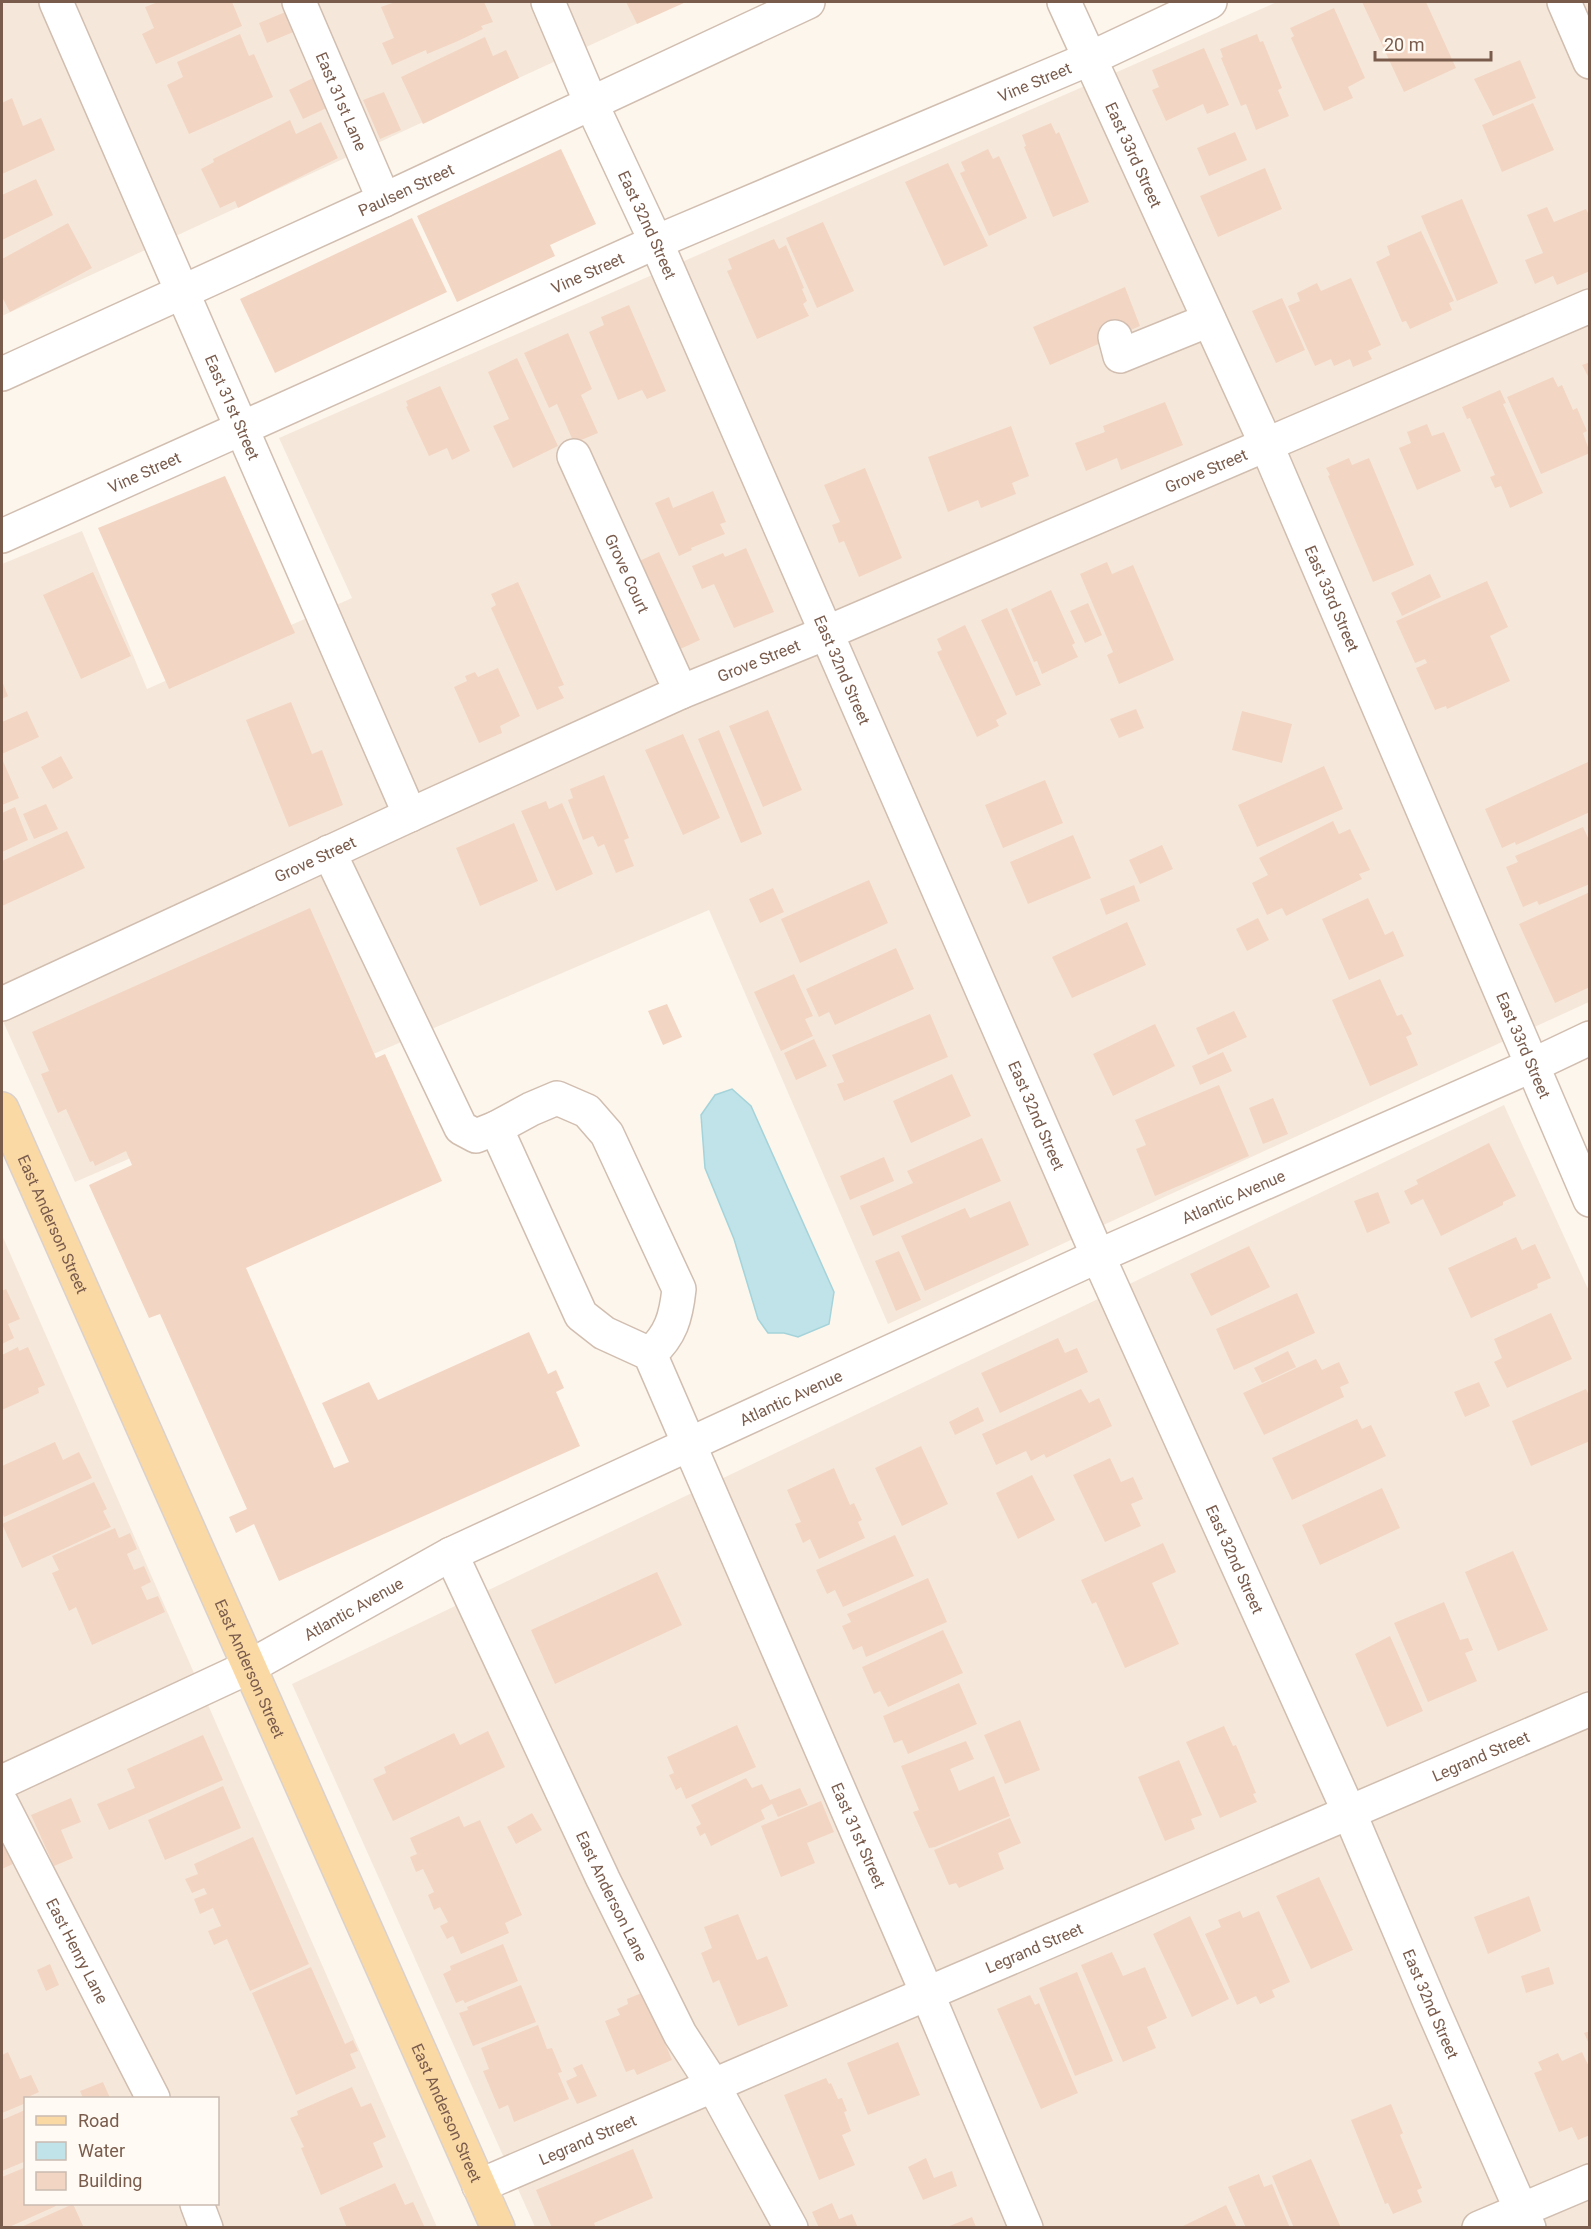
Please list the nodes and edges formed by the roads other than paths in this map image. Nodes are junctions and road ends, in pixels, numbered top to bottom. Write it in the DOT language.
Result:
graph roads {
  1 [pos="56,2"];
  2 [pos="299,2"];
  3 [pos="548,2"];
  4 [pos="808,2"];
  5 [pos="1064,2"];
  6 [pos="1210,2"];
  7 [pos="1564,2"];
  8 [pos="1090,58"];
  9 [pos="1590,62"];
  10 [pos="591,103"];
  11 [pos="384,200"];
  12 [pos="656,242"];
  13 [pos="183,290"];
  14 [pos="1590,306"];
  15 [pos="1209,320"];
  16 [pos="1115,338"];
  17 [pos="2,374"];
  18 [pos="242,429"];
  19 [pos="1266,444"];
  20 [pos="574,456"];
  21 [pos="2,536"];
  22 [pos="826,633"];
  23 [pos="681,692"];
  24 [pos="410,814"];
  25 [pos="329,852"];
  26 [pos="2,1004"];
  27 [pos="1590,1038"];
  28 [pos="1533,1065"];
  29 [pos="2,1109"];
  30 [pos="496,1128"];
  31 [pos="1590,1200"];
  32 [pos="1098,1256"];
  33 [pos="650,1354"];
  34 [pos="690,1444"];
  35 [pos="451,1554"];
  36 [pos="249,1667"];
  37 [pos="1590,1709"];
  38 [pos="2,1782"];
  39 [pos="2,1804"];
  40 [pos="1349,1812"];
  41 [pos="927,1993"];
  42 [pos="713,2085"];
  43 [pos="152,2097"];
  44 [pos="1590,2181"];
  45 [pos="479,2186"];
  46 [pos="197,2205"];
  47 [pos="1526,2219"];
  48 [pos="206,2228"];
  49 [pos="498,2228"];
  50 [pos="791,2228"];
  51 [pos="1026,2228"];
  52 [pos="1479,2228"];
  1 -- 13 [label="street, East 31st Street"];
  2 -- 11 [label="street, East 31st Lane"];
  3 -- 10 [label="street, East 32nd Street"];
  4 -- 10 [label="street, Paulsen Street"];
  5 -- 8 [label="street, East 33rd Street"];
  6 -- 8 [label="street, Vine Street"];
  7 -- 9 [label="street"];
  8 -- 12 [label="street, Vine Street"];
  8 -- 15 [label="street, East 33rd Street"];
  10 -- 11 [label="street, Paulsen Street"];
  10 -- 12 [label="street, East 32nd Street"];
  11 -- 13 [label="street, Paulsen Street"];
  12 -- 18 [label="street, Vine Street"];
  12 -- 22 [label="street, East 32nd Street"];
  13 -- 17 [label="street, Paulsen Street"];
  13 -- 18 [label="street, East 31st Street"];
  14 -- 19 [label="street, Grove Street"];
  15 -- 16 [label="street"];
  15 -- 19 [label="street, East 33rd Street"];
  18 -- 21 [label="street, Vine Street"];
  18 -- 24 [label="street, East 31st Street"];
  19 -- 22 [label="street, Grove Street"];
  19 -- 28 [label="street, East 33rd Street"];
  20 -- 23 [label="street, Grove Court"];
  22 -- 23 [label="street, Grove Street"];
  22 -- 32 [label="street, East 32nd Street"];
  23 -- 24 [label="street, Grove Street"];
  24 -- 25 [label="street, Grove Street"];
  25 -- 26 [label="street, Grove Street"];
  25 -- 30 [label="street"];
  27 -- 28 [label="street, Atlantic Avenue"];
  28 -- 31 [label="street, East 33rd Street"];
  28 -- 32 [label="street, Atlantic Avenue"];
  29 -- 36 [label="main road, East Anderson Street"];
  30 -- 33 [label="street"];
  30 -- 33 [label="street"];
  32 -- 34 [label="street, Atlantic Avenue"];
  32 -- 40 [label="street, East 32nd Street"];
  33 -- 34 [label="street, East 31st Street"];
  34 -- 35 [label="street, Atlantic Avenue"];
  34 -- 41 [label="street, East 31st Street"];
  35 -- 36 [label="street, Atlantic Avenue"];
  35 -- 42 [label="street, East Anderson Lane"];
  36 -- 38 [label="street, Atlantic Avenue"];
  36 -- 45 [label="main road, East Anderson Street"];
  37 -- 40 [label="street, Legrand Street"];
  39 -- 43 [label="street, East Henry Lane"];
  40 -- 41 [label="street, Legrand Street"];
  40 -- 47 [label="street, East 32nd Street"];
  41 -- 42 [label="street, Legrand Street"];
  41 -- 51 [label="street, East 31st Street"];
  42 -- 45 [label="street, Legrand Street"];
  42 -- 50 [label="street, East Anderson Lane"];
  44 -- 47 [label="street"];
  45 -- 49 [label="main road, East Anderson Street"];
  46 -- 48 [label="street"];
  47 -- 52 [label="street"];
}
